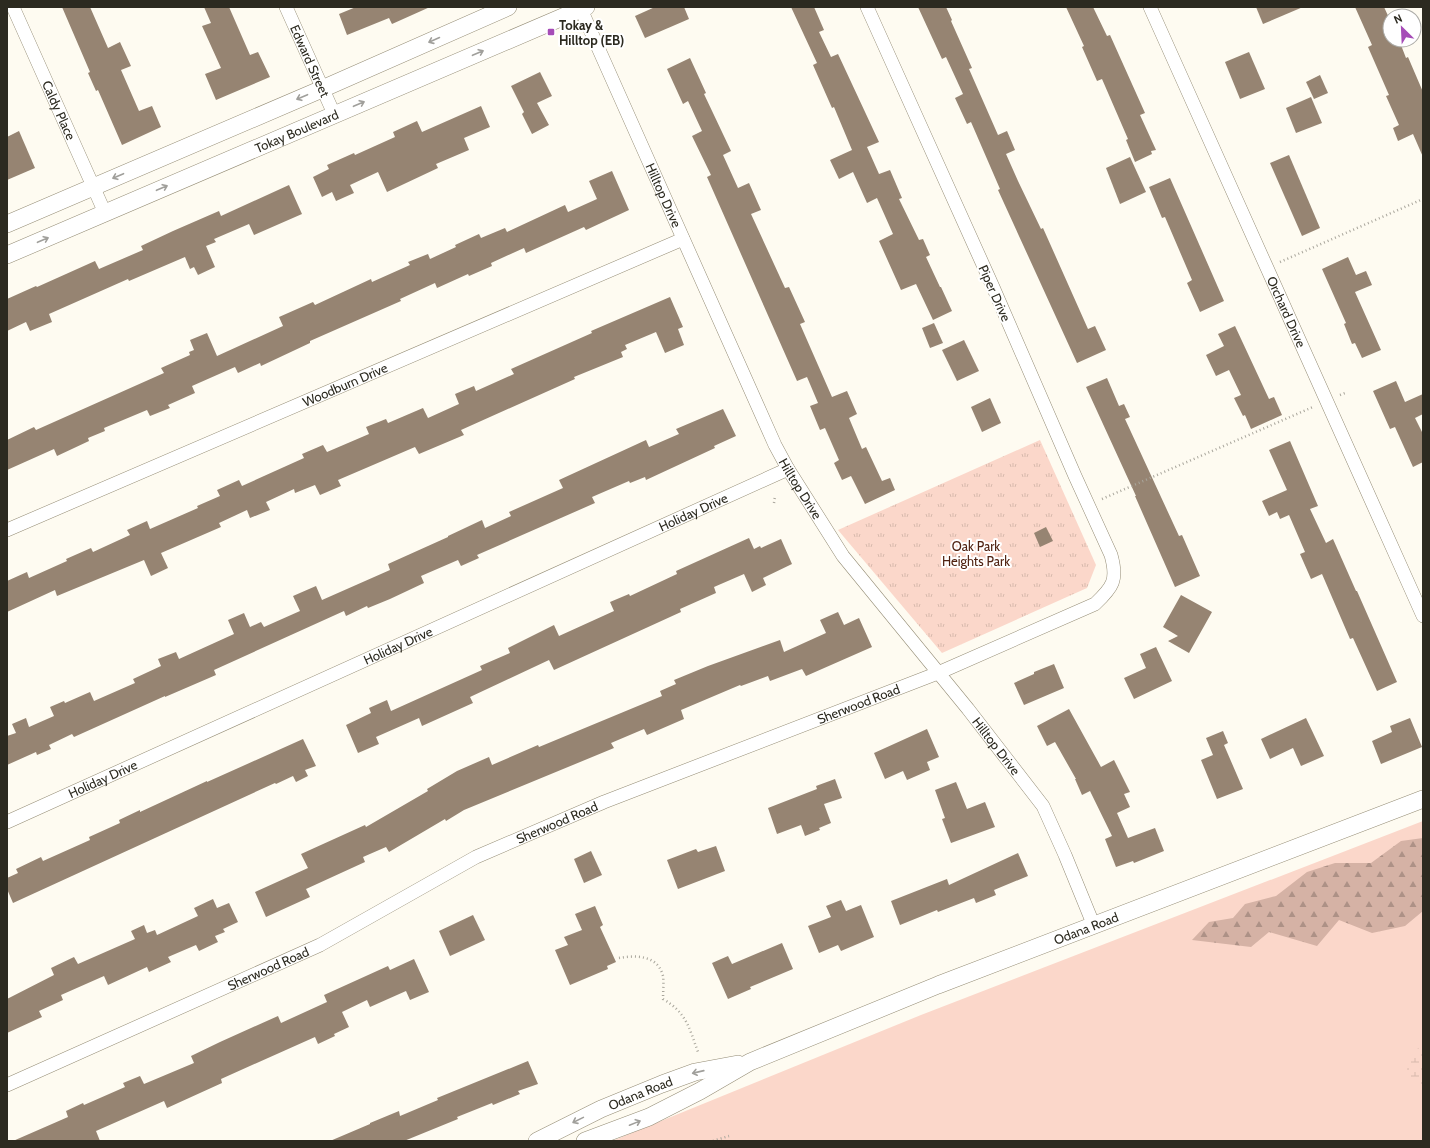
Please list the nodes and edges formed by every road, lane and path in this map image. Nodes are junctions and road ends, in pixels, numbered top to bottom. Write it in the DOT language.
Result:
graph roads {
  1 [pos="13,7"];
  2 [pos="286,7"];
  3 [pos="508,7"];
  4 [pos="867,7"];
  5 [pos="1150,7"];
  6 [pos="582,8"];
  7 [pos="322,89"];
  8 [pos="334,114"];
  9 [pos="93,186"];
  10 [pos="1423,199"];
  11 [pos="105,213"];
  12 [pos="7,224"];
  13 [pos="683,239"];
  14 [pos="7,255"];
  15 [pos="1285,259"];
  16 [pos="1345,393"];
  17 [pos="1327,401"];
  18 [pos="788,469"];
  19 [pos="775,496"];
  20 [pos="774,502"];
  21 [pos="1088,505"];
  22 [pos="7,530"];
  23 [pos="1113,582"];
  24 [pos="1423,616"];
  25 [pos="938,673"];
  26 [pos="1423,799"];
  27 [pos="7,822"];
  28 [pos="1094,926"];
  29 [pos="619,958"];
  30 [pos="698,1052"];
  31 [pos="750,1062"];
  32 [pos="7,1085"];
  33 [pos="729,1136"];
  34 [pos="537,1141"];
  35 [pos="585,1141"];
  36 [pos="713,1141"];
  1 -- 9 [label="street, Caldy Place"];
  2 -- 7 [label="street, Edward Street"];
  3 -- 7 [label="street, one-way"];
  4 -- 21 [label="street, Piper Drive"];
  5 -- 17 [label="street, Orchard Drive"];
  8 -- 6 [label="street, Tokay Boulevard, one-way"];
  6 -- 13 [label="street, Hilltop Drive"];
  7 -- 8 [label="street, Edward Street"];
  7 -- 9 [label="street, one-way"];
  11 -- 8 [label="street, Tokay Boulevard, one-way"];
  9 -- 11 [label="street, Caldy Place"];
  9 -- 12 [label="street"];
  10 -- 15 [label="path"];
  14 -- 11 [label="street, Tokay Boulevard, one-way"];
  13 -- 18 [label="street, Hilltop Drive"];
  13 -- 22 [label="street, Woodburn Drive"];
  16 -- 17 [label="path"];
  17 -- 21 [label="path"];
  17 -- 24 [label="street, Orchard Drive"];
  18 -- 25 [label="street, Hilltop Drive"];
  18 -- 27 [label="street, Holiday Drive"];
  19 -- 20 [label="path"];
  21 -- 23 [label="street, Piper Drive"];
  23 -- 25 [label="street, Sherwood Road"];
  25 -- 28 [label="street, Hilltop Drive"];
  25 -- 32 [label="street, Sherwood Road"];
  26 -- 28 [label="street, Odana Road"];
  28 -- 31 [label="street, Odana Road"];
  29 -- 30 [label="path"];
  31 -- 34 [label="street, Odana Road, one-way"];
  35 -- 31 [label="street, Odana Road, one-way"];
  33 -- 36 [label="path"];
}
